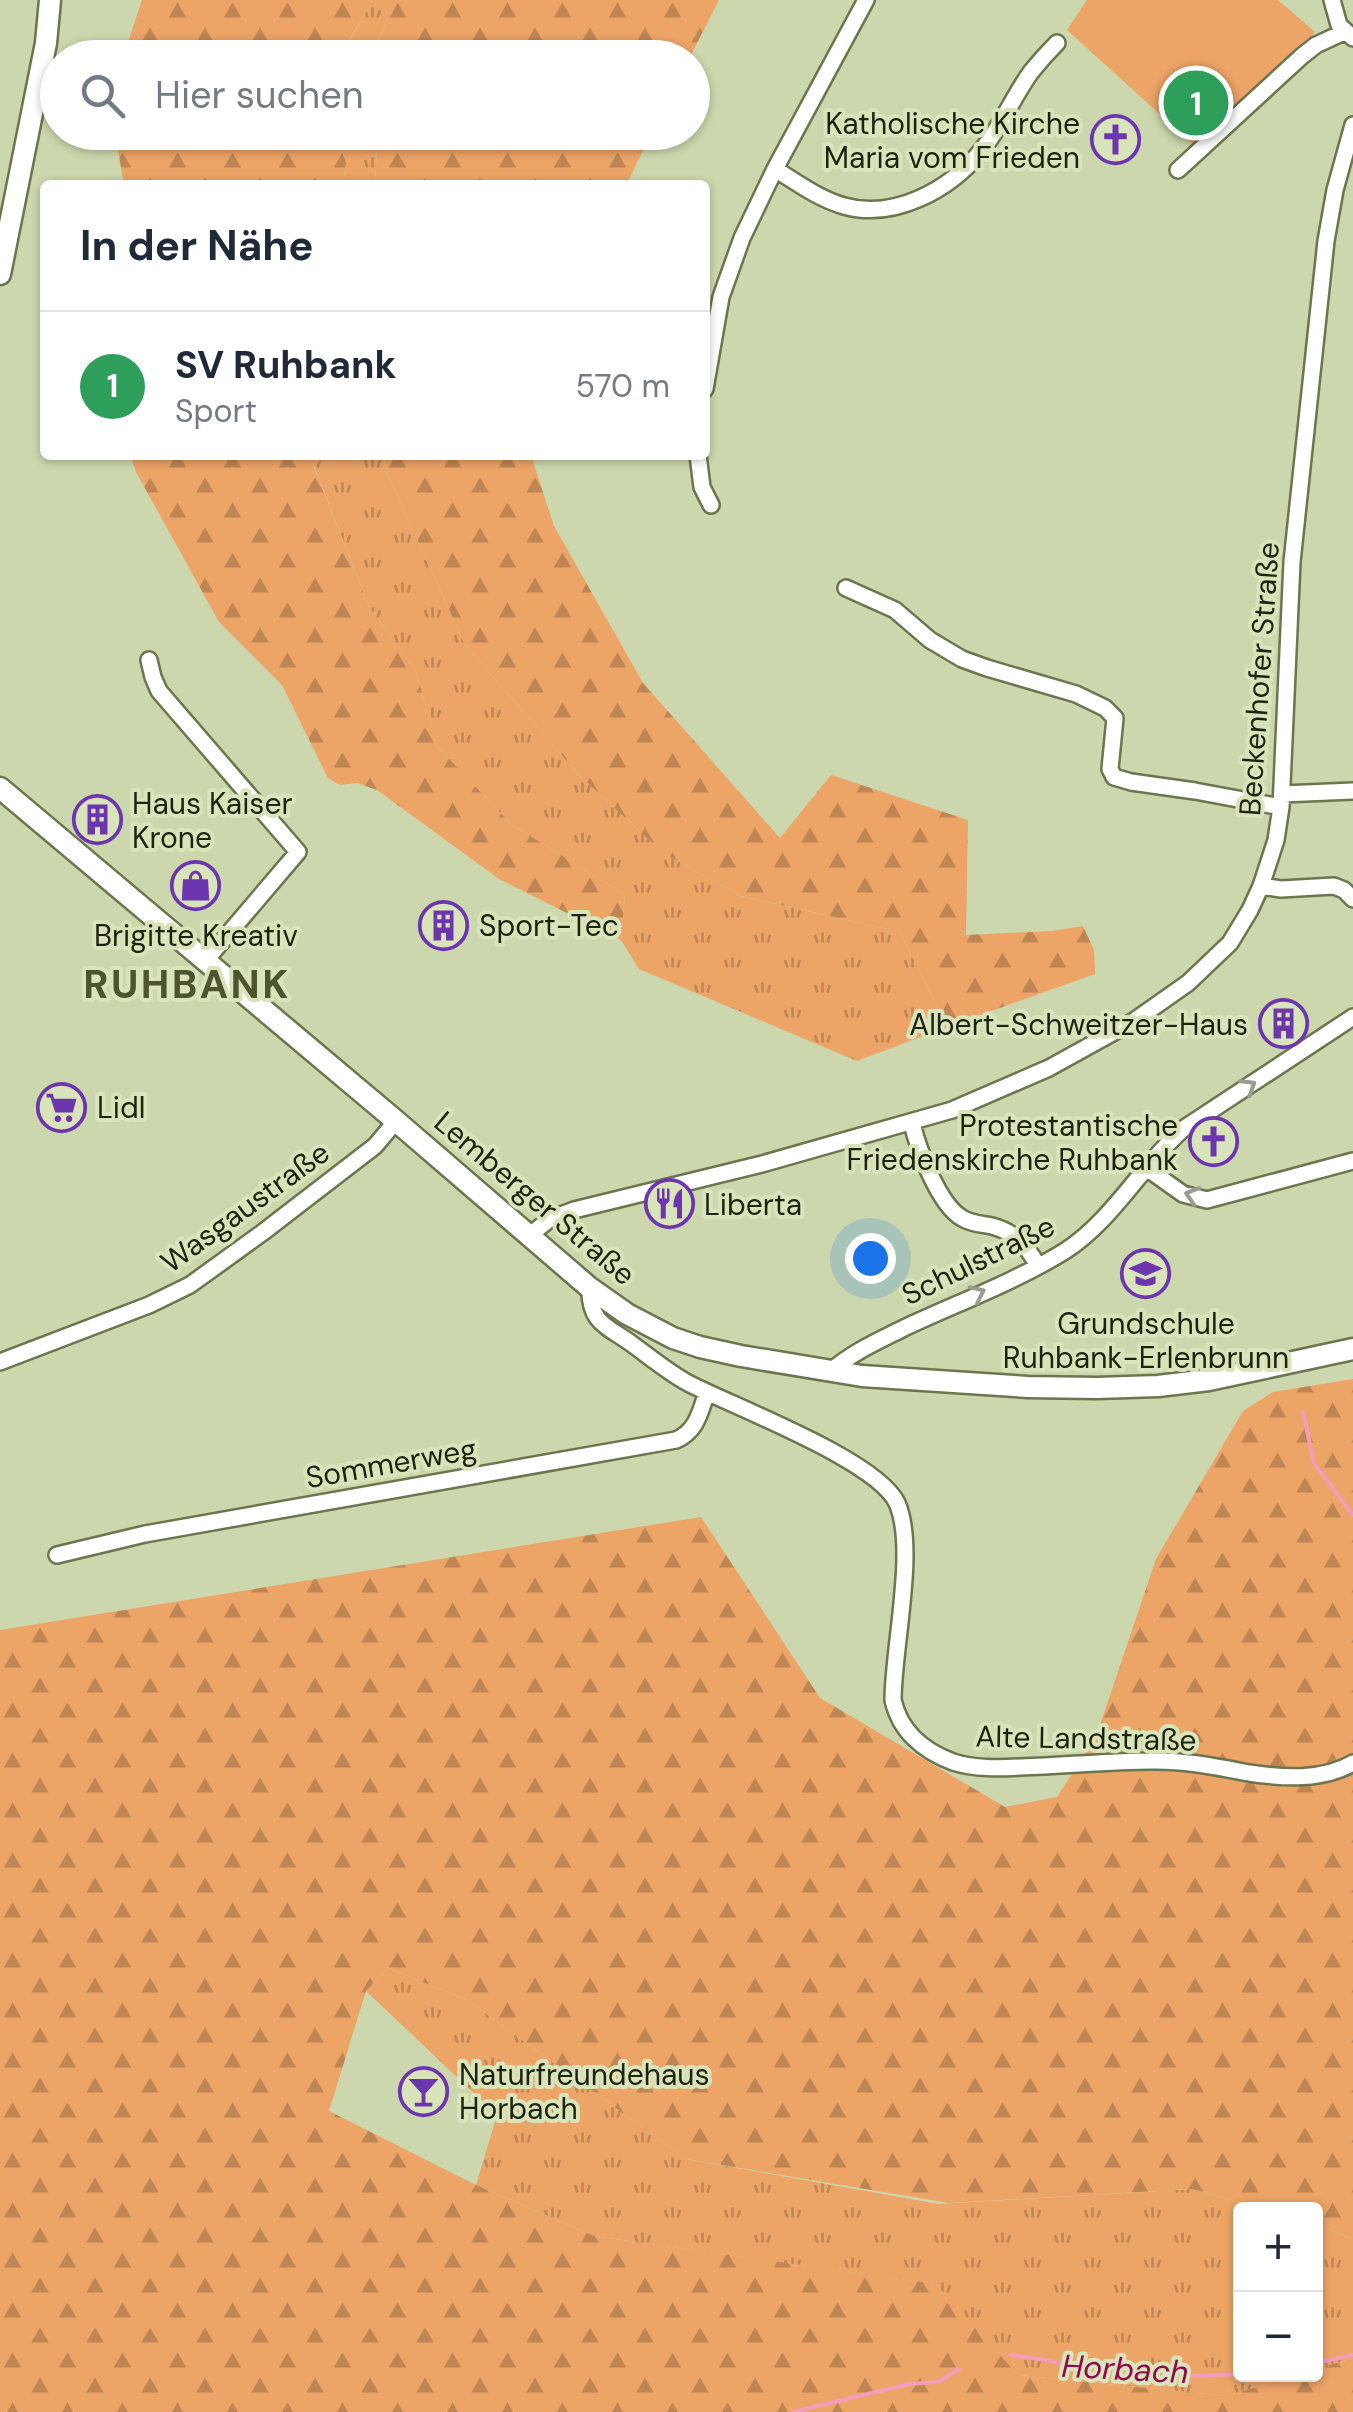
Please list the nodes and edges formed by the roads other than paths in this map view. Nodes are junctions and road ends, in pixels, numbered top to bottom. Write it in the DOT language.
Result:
graph roads {
  1 [pos="50,0"];
  2 [pos="866,0"];
  3 [pos="1332,0"];
  4 [pos="1349,35"];
  5 [pos="46,40"];
  6 [pos="1057,43"];
  7 [pos="40,78"];
  8 [pos="1353,125"];
  9 [pos="775,169"];
  10 [pos="1178,170"];
  11 [pos="0,274"];
  12 [pos="710,360"];
  13 [pos="699,460"];
  14 [pos="711,504"];
  15 [pos="846,588"];
  16 [pos="149,660"];
  17 [pos="0,788"];
  18 [pos="1353,792"];
  19 [pos="1281,801"];
  20 [pos="1261,886"];
  21 [pos="1353,899"];
  22 [pos="206,960"];
  23 [pos="1353,1017"];
  24 [pos="396,1121"];
  25 [pos="912,1123"];
  26 [pos="1353,1160"];
  27 [pos="1145,1166"];
  28 [pos="530,1235"];
  29 [pos="1038,1266"];
  30 [pos="590,1288"];
  31 [pos="1353,1349"];
  32 [pos="0,1362"];
  33 [pos="831,1371"];
  34 [pos="708,1392"];
  35 [pos="57,1556"];
  36 [pos="1353,1762"];
  1 -- 5 [label="main road"];
  2 -- 9 [label="street"];
  3 -- 4 [label="street"];
  4 -- 10 [label="street"];
  6 -- 9 [label="street"];
  7 -- 11 [label="main road"];
  8 -- 19 [label="street, Beckenhofer Straße"];
  9 -- 12 [label="street"];
  13 -- 14 [label="street"];
  15 -- 19 [label="street"];
  16 -- 22 [label="street"];
  17 -- 22 [label="main road, Lemberger Straße"];
  18 -- 19 [label="street"];
  19 -- 20 [label="street, Beckenhofer Straße"];
  20 -- 21 [label="street"];
  20 -- 25 [label="street, Beckenhofer Straße"];
  22 -- 24 [label="main road, Lemberger Straße"];
  27 -- 23 [label="street, Schulstraße, one-way"];
  24 -- 28 [label="main road, Lemberger Straße"];
  24 -- 32 [label="street, Wasgaustraße"];
  25 -- 28 [label="street, Beckenhofer Straße"];
  25 -- 29 [label="street"];
  26 -- 27 [label="street, one-way"];
  27 -- 29 [label="street, Schulstraße"];
  28 -- 30 [label="main road, Lemberger Straße"];
  33 -- 29 [label="street, Schulstraße, one-way"];
  30 -- 33 [label="main road, Lemberger Straße"];
  30 -- 34 [label="street, Alte Landstraße"];
  31 -- 33 [label="main road, Lemberger Straße"];
  34 -- 35 [label="street, Sommerweg"];
  34 -- 36 [label="street, Alte Landstraße"];
}
